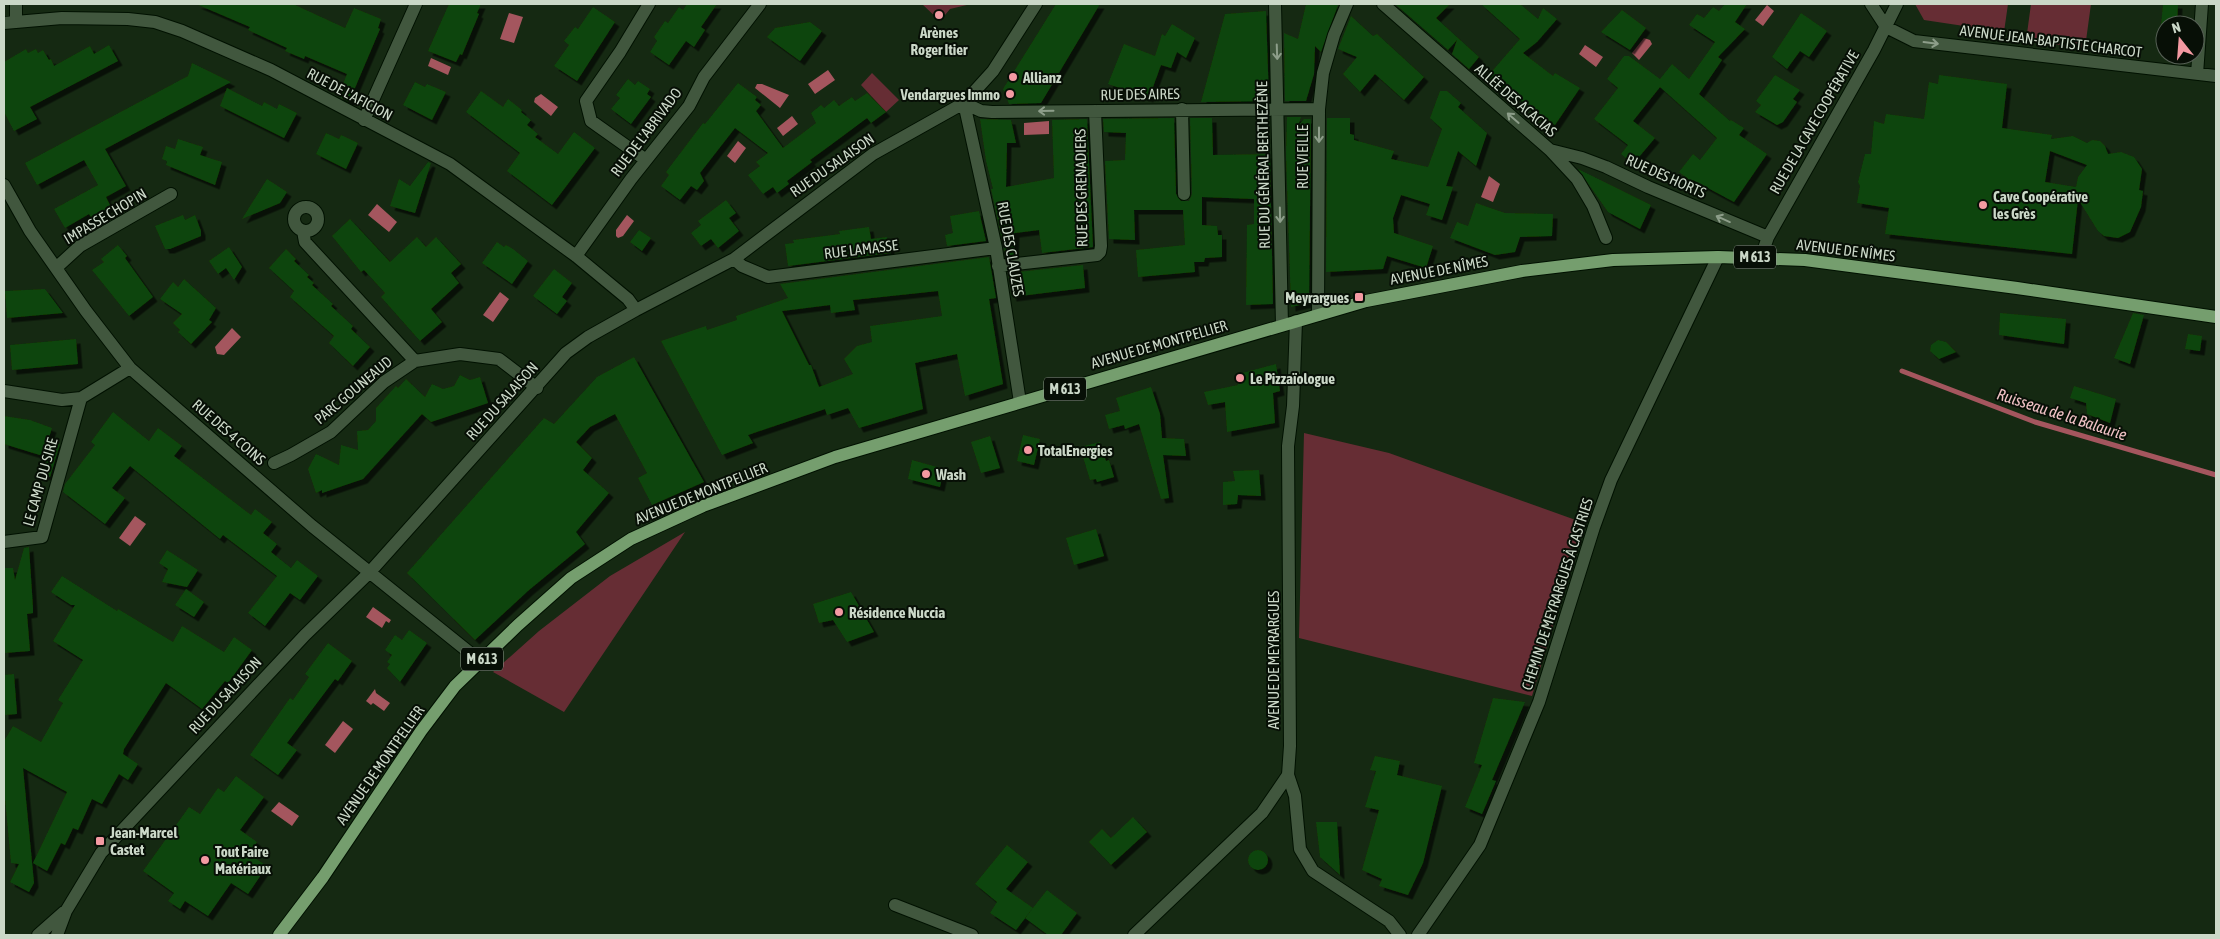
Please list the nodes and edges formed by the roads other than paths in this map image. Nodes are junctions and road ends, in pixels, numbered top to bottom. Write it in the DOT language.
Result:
graph roads {
  1 [pos="16,4"];
  2 [pos="416,4"];
  3 [pos="647,4"];
  4 [pos="760,4"];
  5 [pos="1036,4"];
  6 [pos="1275,4"];
  7 [pos="1348,4"];
  8 [pos="1383,4"];
  9 [pos="1871,4"];
  10 [pos="1897,4"];
  11 [pos="2202,4"];
  12 [pos="10,23"];
  13 [pos="1886,27"];
  14 [pos="2196,74"];
  15 [pos="2216,76"];
  16 [pos="964,103"];
  17 [pos="1278,108"];
  18 [pos="1319,108"];
  19 [pos="1182,109"];
  20 [pos="1094,110"];
  21 [pos="364,120"];
  22 [pos="1550,150"];
  23 [pos="646,160"];
  24 [pos="4,185"];
  25 [pos="171,194"];
  26 [pos="1184,194"];
  27 [pos="303,231"];
  28 [pos="1768,237"];
  29 [pos="1606,238"];
  30 [pos="996,248"];
  31 [pos="576,256"];
  32 [pos="1718,257"];
  33 [pos="1761,257"];
  34 [pos="734,259"];
  35 [pos="998,266"];
  36 [pos="56,267"];
  37 [pos="636,310"];
  38 [pos="1318,315"];
  39 [pos="2216,317"];
  40 [pos="1296,321"];
  41 [pos="1282,325"];
  42 [pos="415,361"];
  43 [pos="130,368"];
  44 [pos="537,388"];
  45 [pos="4,391"];
  46 [pos="81,398"];
  47 [pos="1020,402"];
  48 [pos="274,463"];
  49 [pos="4,542"];
  50 [pos="369,573"];
  51 [pos="480,661"];
  52 [pos="1288,775"];
  53 [pos="895,904"];
  54 [pos="66,911"];
  55 [pos="38,935"];
  56 [pos="57,935"];
  57 [pos="278,935"];
  58 [pos="972,935"];
  59 [pos="1134,935"];
  60 [pos="1400,935"];
  61 [pos="1418,935"];
  1 -- 12 [label="street"];
  2 -- 21 [label="street"];
  3 -- 23 [label="street"];
  4 -- 23 [label="street, RUE DE L'ABRIVADO"];
  5 -- 16 [label="street, RUE DU SALAISON"];
  6 -- 17 [label="street, RUE DU GÉNÉRAL BERTHEZÈNE, one-way"];
  7 -- 18 [label="street, RUE VIEILLE"];
  22 -- 8 [label="street, ALLÉE DES ACACIAS, one-way"];
  9 -- 13 [label="street"];
  10 -- 13 [label="street, RUE DE LA CAVE COOPÉRATIVE"];
  11 -- 14 [label="street"];
  12 -- 21 [label="street, RUE DE L'AFICION"];
  13 -- 14 [label="street, AVENUE JEAN-BAPTISTE CHARCOT, one-way"];
  13 -- 28 [label="street, RUE DE LA CAVE COOPÉRATIVE"];
  14 -- 15 [label="street, AVENUE JEAN-BAPTISTE CHARCOT"];
  20 -- 16 [label="street, RUE DES AIRES, one-way"];
  16 -- 30 [label="street, RUE DES CLAUZES"];
  16 -- 34 [label="street, RUE DU SALAISON"];
  17 -- 18 [label="street, RUE DES AIRES"];
  17 -- 19 [label="street, RUE DES AIRES"];
  17 -- 41 [label="street, RUE DU GÉNÉRAL BERTHEZÈNE, one-way"];
  18 -- 38 [label="street, RUE VIEILLE, one-way"];
  19 -- 20 [label="street, RUE DES AIRES"];
  19 -- 26 [label="street"];
  20 -- 35 [label="street, RUE DES GRENADIERS"];
  21 -- 31 [label="street, RUE DE L'AFICION"];
  28 -- 22 [label="street, RUE DES HORTS, one-way"];
  22 -- 29 [label="street, ALLÉE DES ACACIAS"];
  23 -- 31 [label="street, RUE DE L'ABRIVADO"];
  24 -- 36 [label="street, RUE DES 4 COINS"];
  25 -- 36 [label="street, IMPASSE CHOPIN"];
  27 -- 42 [label="street"];
  28 -- 33 [label="street, RUE DE LA CAVE COOPÉRATIVE"];
  30 -- 34 [label="street, RUE LAMASSE"];
  30 -- 35 [label="street, RUE DES CLAUZES"];
  31 -- 37 [label="street, RUE DE L'AFICION"];
  32 -- 33 [label="main road, AVENUE DE NÎMES / M 613"];
  32 -- 38 [label="main road, AVENUE DE NÎMES / M 613"];
  32 -- 61 [label="street, CHEMIN DE MEYRARGUES À CASTRIES"];
  33 -- 39 [label="main road, AVENUE DE NÎMES / M 613"];
  34 -- 37 [label="street, RUE DU SALAISON"];
  35 -- 47 [label="street, RUE DES CLAUZES"];
  36 -- 43 [label="street, RUE DES 4 COINS"];
  37 -- 44 [label="street, RUE DU SALAISON"];
  38 -- 40 [label="main road, AVENUE DE NÎMES / M 613"];
  40 -- 41 [label="main road, AVENUE DE MONTPELLIER / M 613"];
  40 -- 52 [label="street, AVENUE DE MEYRARGUES"];
  41 -- 47 [label="main road, AVENUE DE MONTPELLIER / M 613"];
  42 -- 44 [label="street, PARC GOUNEAUD"];
  42 -- 48 [label="street, PARC GOUNEAUD"];
  43 -- 46 [label="street"];
  43 -- 50 [label="street, RUE DES 4 COINS"];
  44 -- 50 [label="street, RUE DU SALAISON"];
  45 -- 46 [label="street"];
  46 -- 49 [label="street, LE CAMP DU SIRE"];
  47 -- 51 [label="main road, AVENUE DE MONTPELLIER / M 613"];
  50 -- 51 [label="street, RUE DES 4 COINS"];
  50 -- 54 [label="street, RUE DU SALAISON"];
  51 -- 57 [label="main road, AVENUE DE MONTPELLIER / M 613"];
  52 -- 59 [label="street"];
  52 -- 60 [label="street"];
  53 -- 58 [label="street"];
  54 -- 55 [label="street, RUE DU SALAISON"];
  54 -- 56 [label="street, RUE DU SALAISON"];
}
